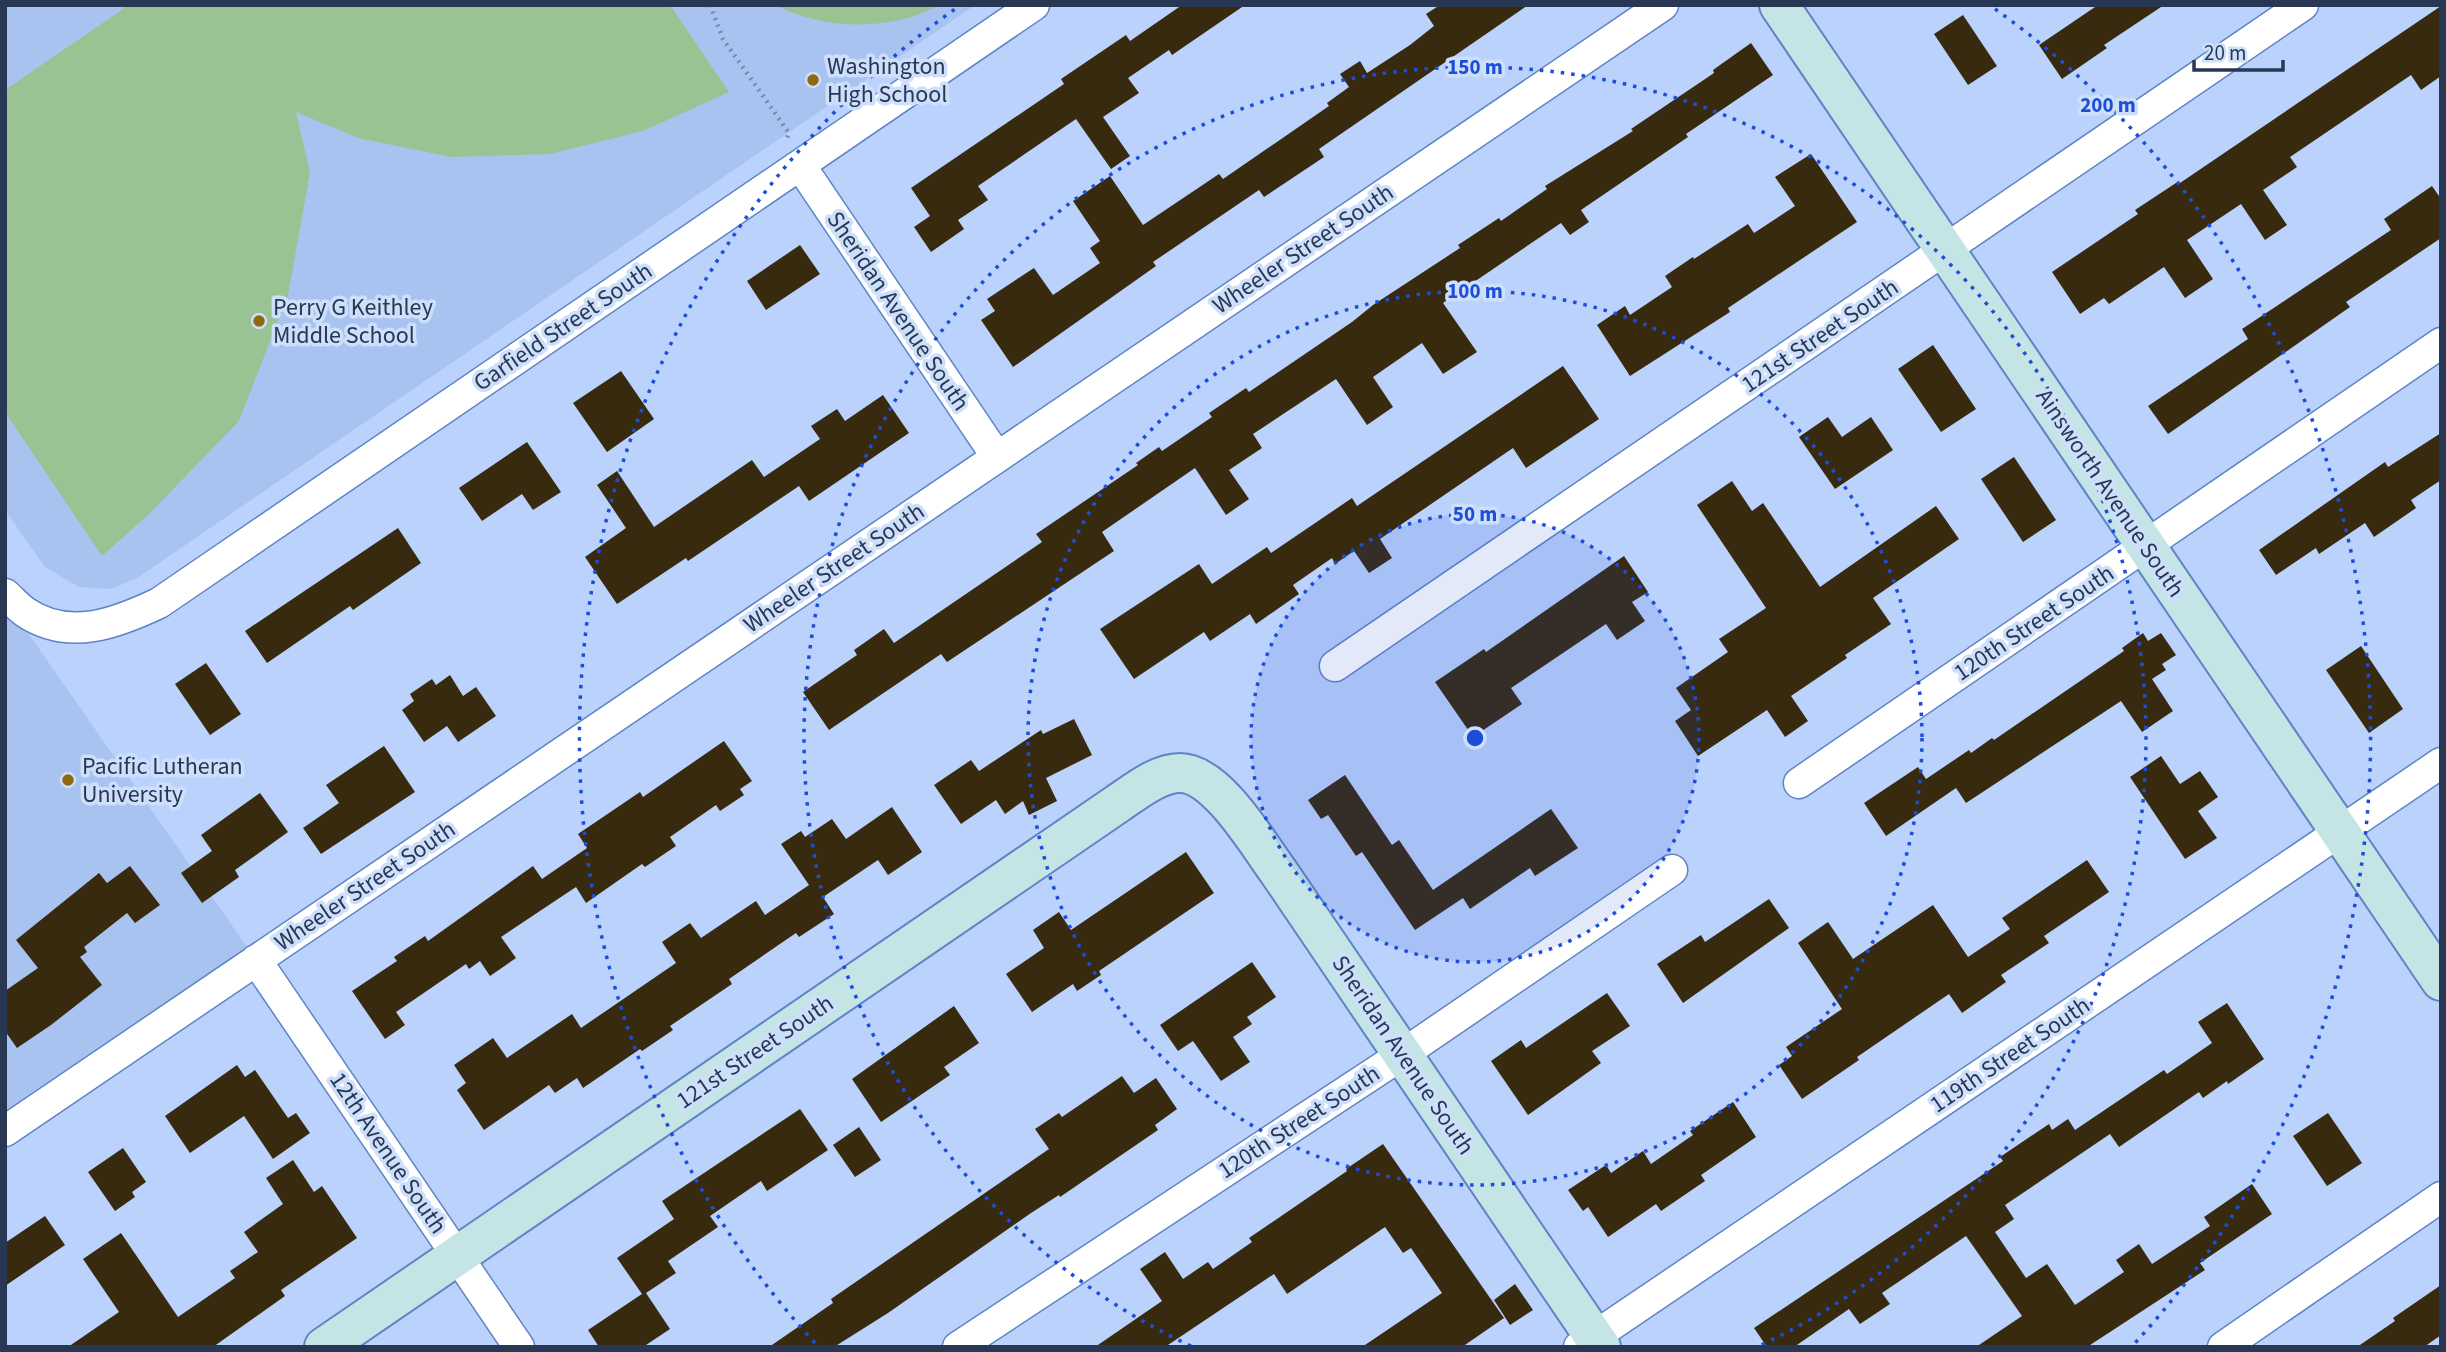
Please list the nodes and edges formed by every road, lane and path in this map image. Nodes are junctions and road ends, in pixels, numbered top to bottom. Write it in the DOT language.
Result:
graph roads {
  1 [pos="710,5"];
  2 [pos="1034,5"];
  3 [pos="1663,5"];
  4 [pos="1779,5"];
  5 [pos="2303,5"];
  6 [pos="789,133"];
  7 [pos="800,165"];
  8 [pos="1946,251"];
  9 [pos="2441,344"];
  10 [pos="997,457"];
  11 [pos="2146,546"];
  12 [pos="5,594"];
  13 [pos="1335,666"];
  14 [pos="2441,763"];
  15 [pos="1193,775"];
  16 [pos="1799,783"];
  17 [pos="2340,832"];
  18 [pos="1672,870"];
  19 [pos="256,960"];
  20 [pos="2441,981"];
  21 [pos="1403,1054"];
  22 [pos="5,1130"];
  23 [pos="2441,1197"];
  24 [pos="458,1256"];
  25 [pos="1592,1343"];
  26 [pos="324,1347"];
  27 [pos="519,1347"];
  28 [pos="958,1347"];
  29 [pos="2222,1347"];
  1 -- 6 [label="path"];
  2 -- 7 [label="street, Garfield Street South"];
  3 -- 10 [label="street, Wheeler Street South"];
  4 -- 8 [label="street, Ainsworth Avenue South"];
  5 -- 8 [label="street, 121st Street South"];
  7 -- 10 [label="street, Sheridan Avenue South"];
  7 -- 12 [label="street, Garfield Street South"];
  8 -- 11 [label="street, Ainsworth Avenue South"];
  8 -- 13 [label="street, 121st Street South"];
  9 -- 11 [label="street, 120th Street South"];
  10 -- 19 [label="street, Wheeler Street South"];
  11 -- 16 [label="street, 120th Street South"];
  11 -- 17 [label="street, Ainsworth Avenue South"];
  14 -- 17 [label="street, 119th Street South"];
  15 -- 21 [label="street, Sheridan Avenue South"];
  15 -- 24 [label="street, 121st Street South"];
  17 -- 20 [label="street, Ainsworth Avenue South"];
  17 -- 25 [label="street, 119th Street South"];
  18 -- 21 [label="street, 120th Street South"];
  19 -- 22 [label="street, Wheeler Street South"];
  19 -- 24 [label="street, 12th Avenue South"];
  21 -- 25 [label="street, Sheridan Avenue South"];
  21 -- 28 [label="street, 120th Street South"];
  23 -- 29 [label="street"];
  24 -- 26 [label="street, 121st Street South"];
  24 -- 27 [label="street, 12th Avenue South"];
}
